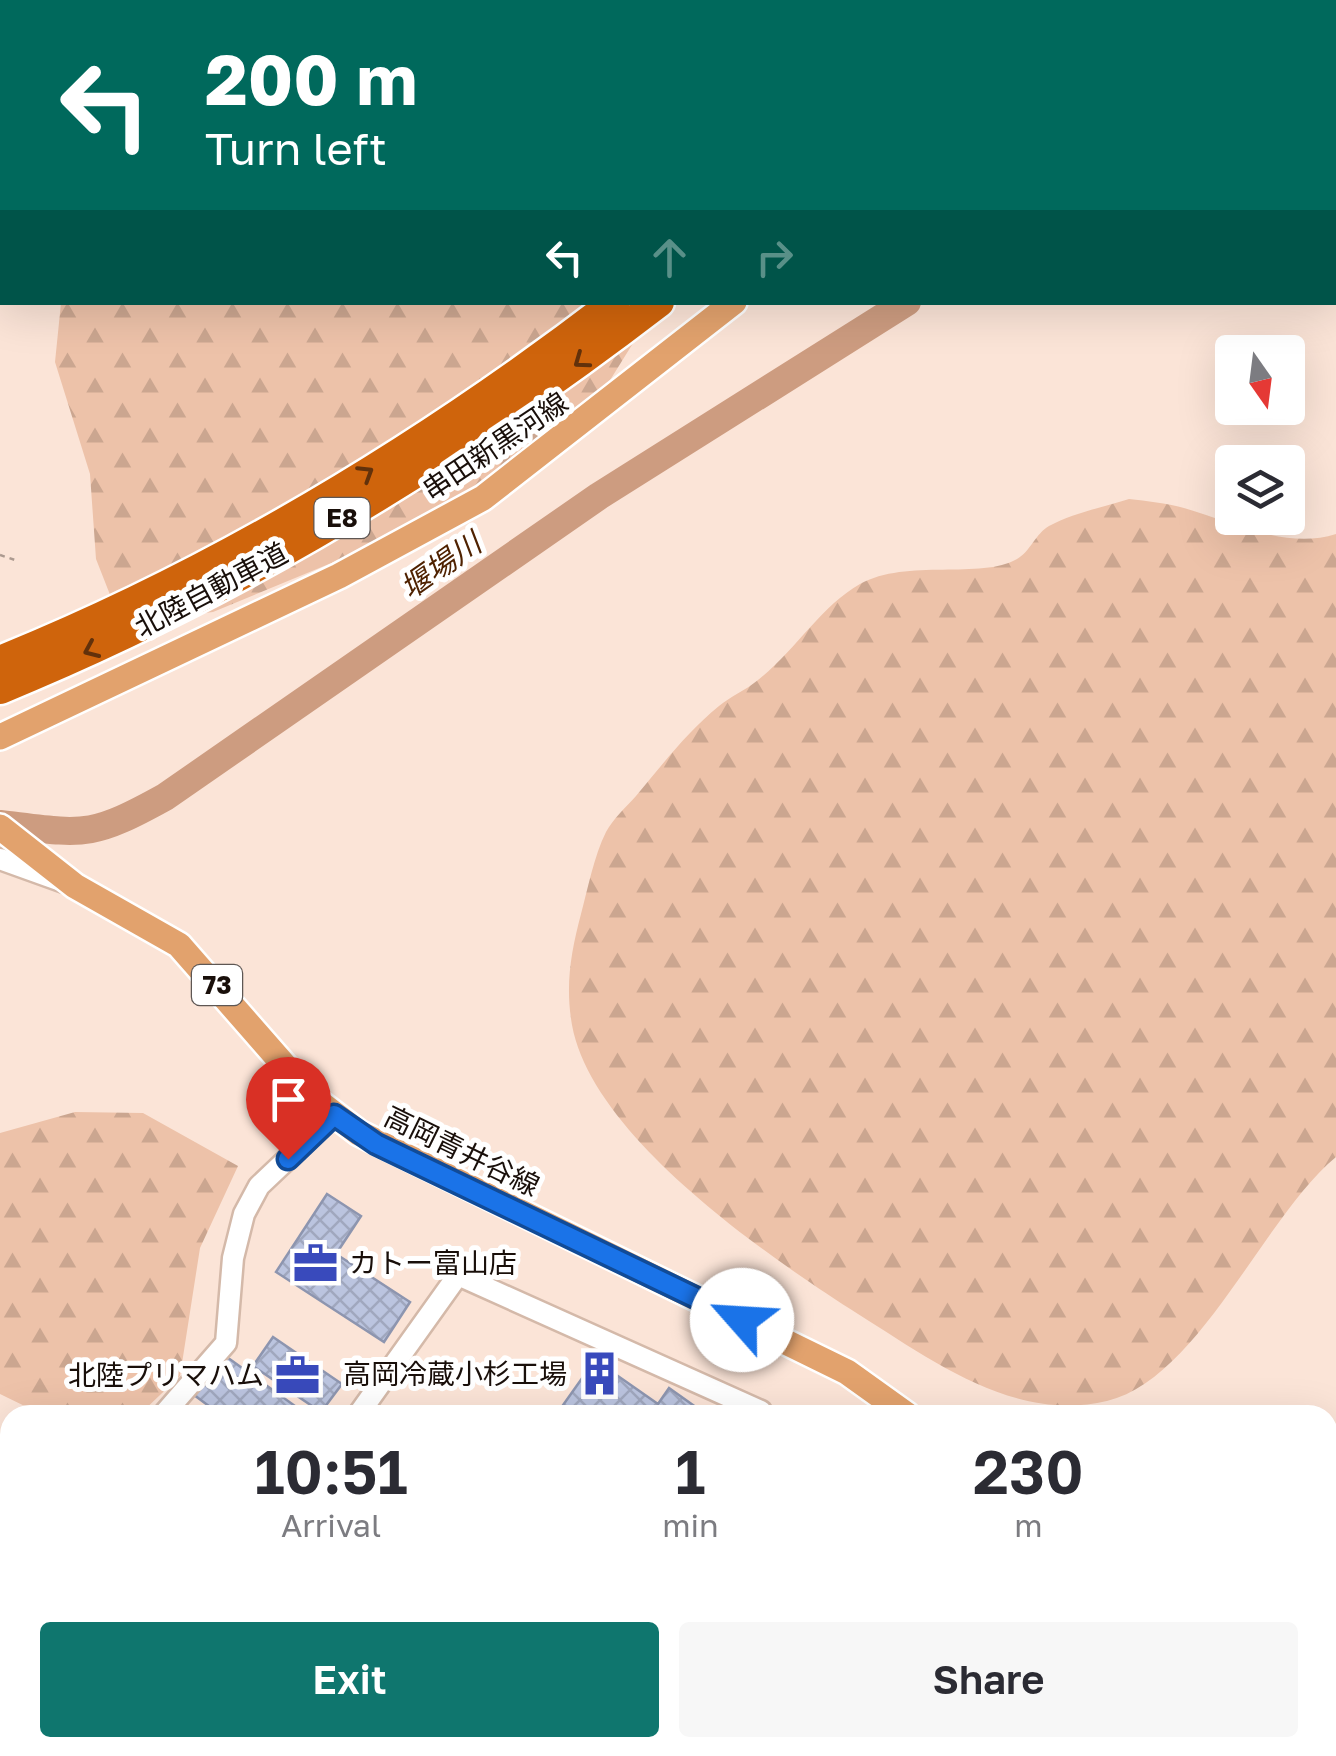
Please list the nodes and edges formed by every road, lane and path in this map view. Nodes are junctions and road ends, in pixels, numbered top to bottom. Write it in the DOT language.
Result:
graph roads {
  1 [pos="611,305"];
  2 [pos="655,305"];
  3 [pos="730,305"];
  4 [pos="0,555"];
  5 [pos="15,560"];
  6 [pos="0,661"];
  7 [pos="0,689"];
  8 [pos="0,737"];
  9 [pos="0,827"];
  10 [pos="0,859"];
  11 [pos="75,886"];
  12 [pos="334,1115"];
  13 [pos="172,1405"];
  14 [pos="365,1405"];
  15 [pos="749,1405"];
  16 [pos="893,1405"];
  6 -- 1 [label="highway, 北陸自動車道 / E8, one-way"];
  2 -- 7 [label="highway, 北陸自動車道 / E8, one-way"];
  3 -- 8 [label="main road, 串田新黒河線"];
  4 -- 5 [label="path"];
  9 -- 11 [label="main road, 高岡青井谷線 / 73"];
  10 -- 11 [label="street"];
  11 -- 12 [label="main road, 高岡青井谷線 / 73"];
  12 -- 13 [label="street"];
  12 -- 16 [label="main road, 高岡青井谷線 / 73"];
  14 -- 15 [label="street"];
}
